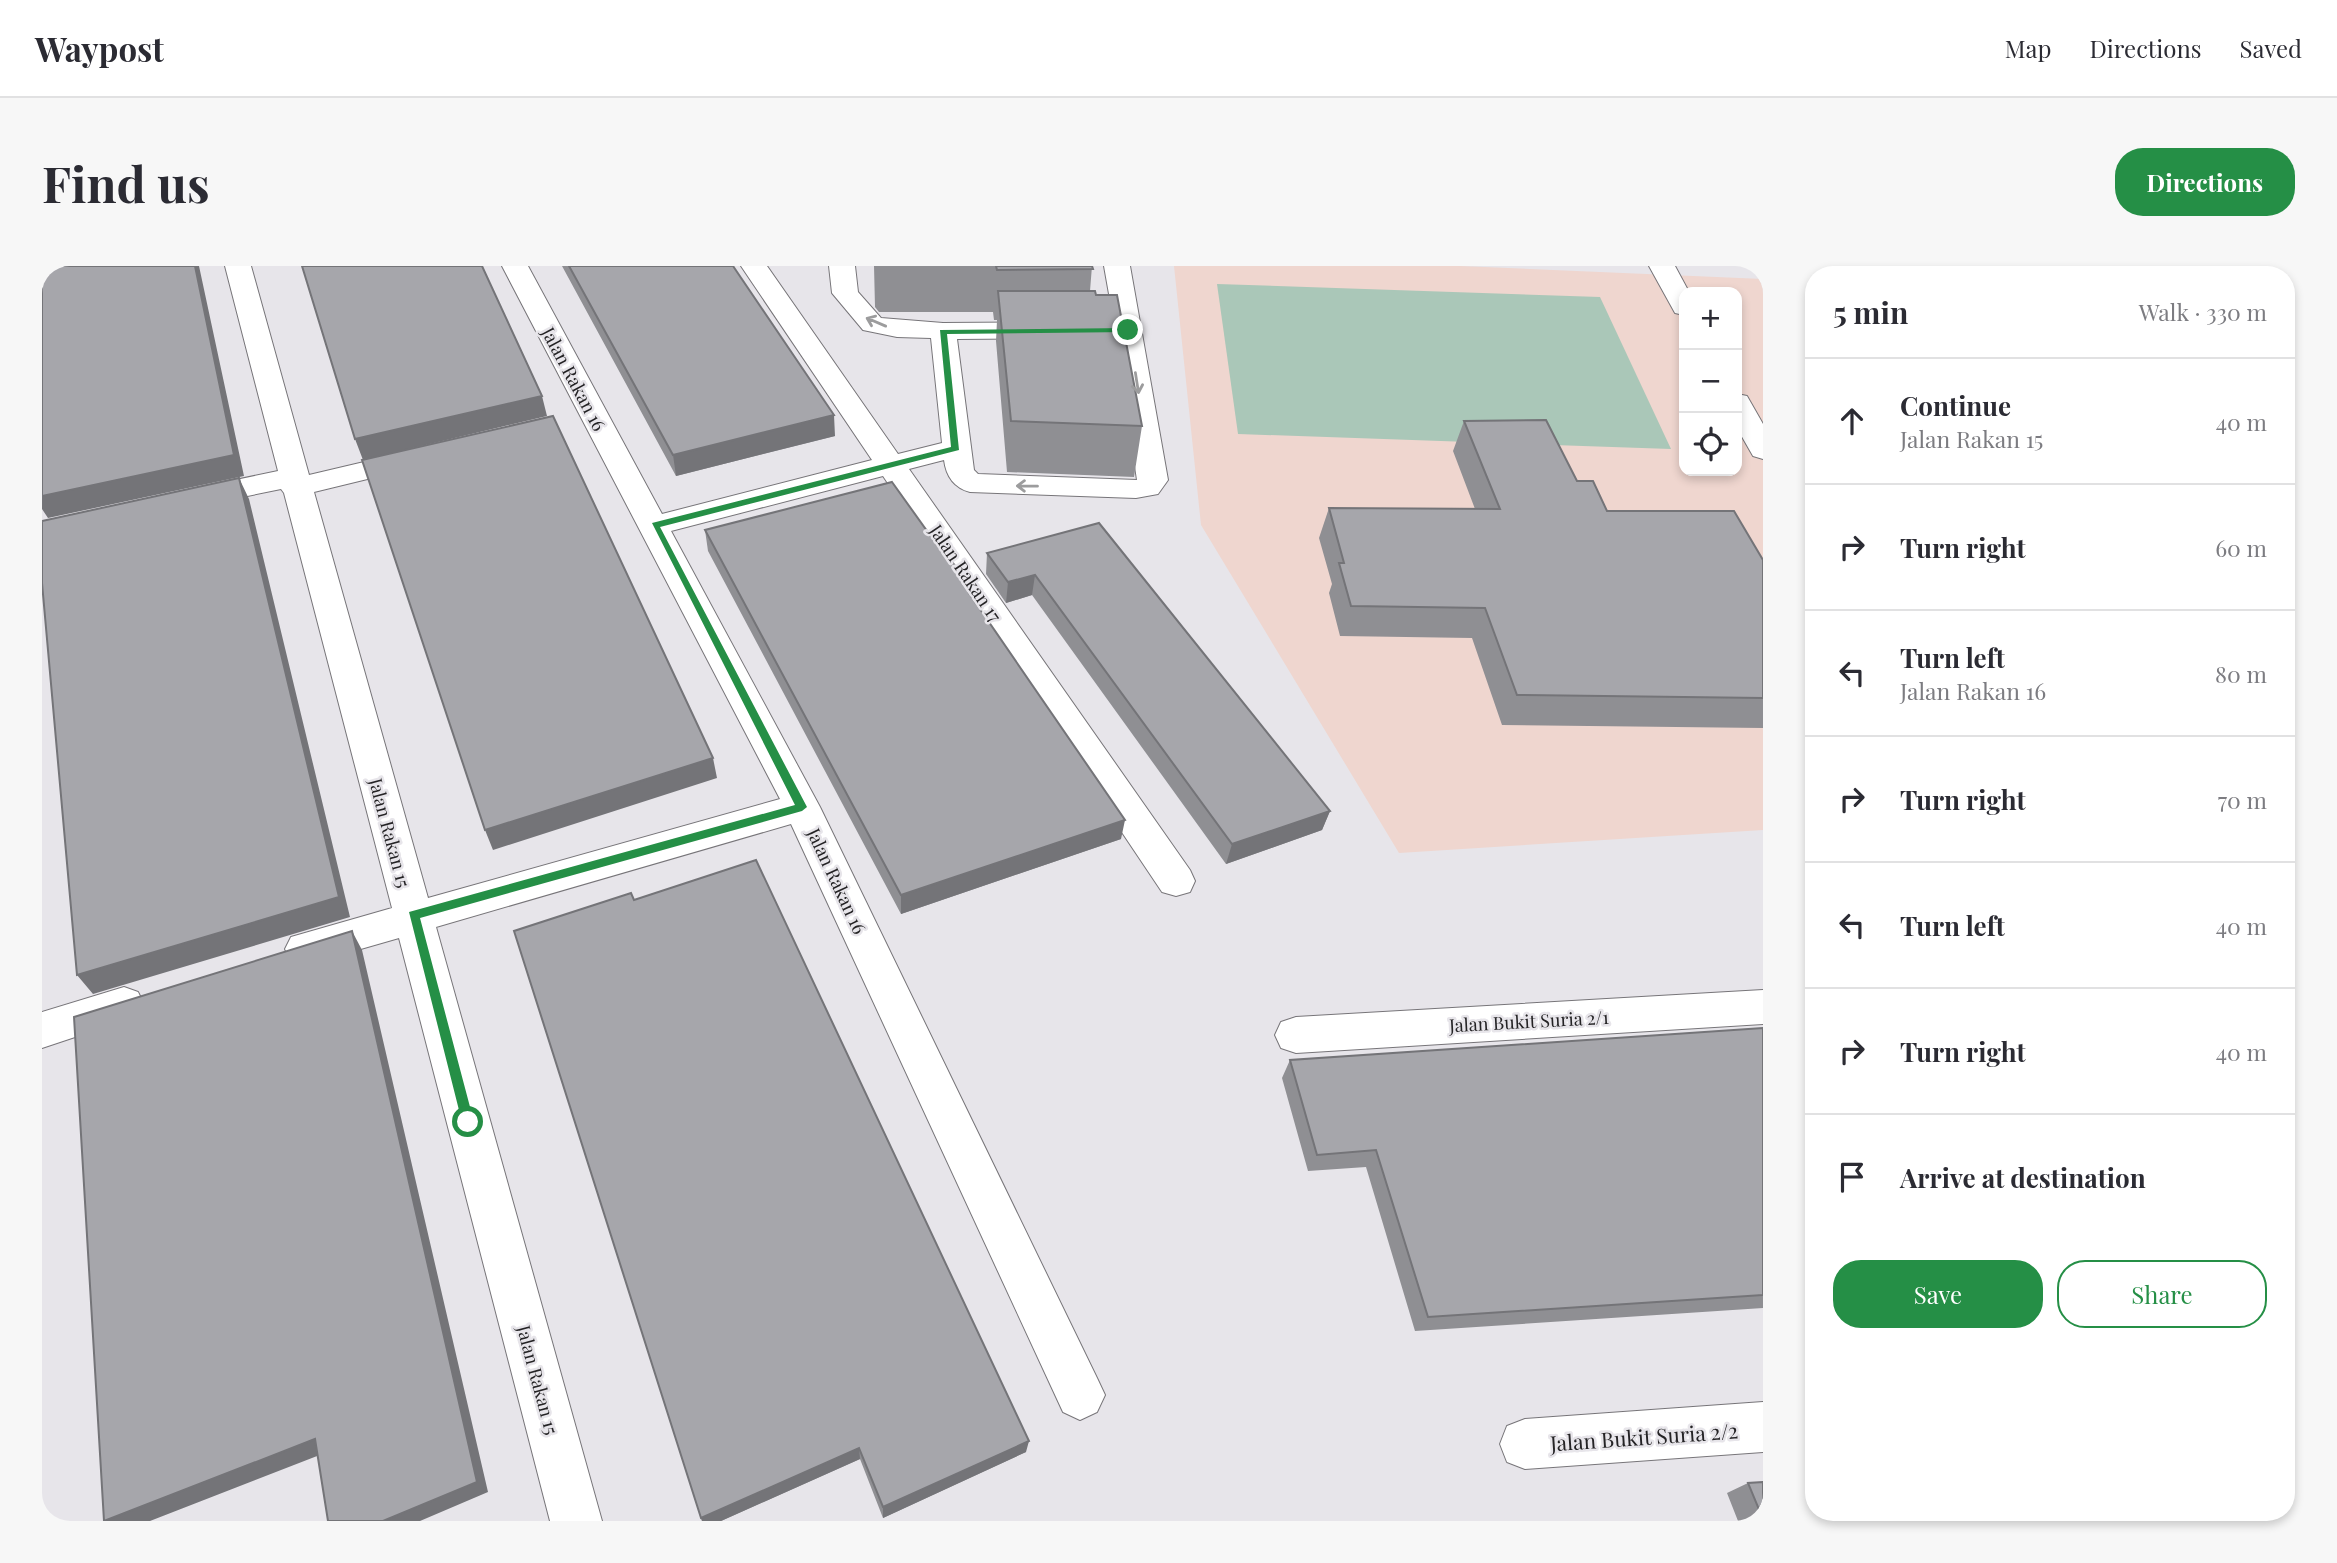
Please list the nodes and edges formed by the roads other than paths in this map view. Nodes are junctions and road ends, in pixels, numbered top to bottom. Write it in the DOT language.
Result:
graph roads {
  1 [pos="238,266"];
  2 [pos="516,266"];
  3 [pos="754,266"];
  4 [pos="842,266"];
  5 [pos="1117,266"];
  6 [pos="1662,266"];
  7 [pos="1679,298"];
  8 [pos="1128,330"];
  9 [pos="943,331"];
  10 [pos="1742,411"];
  11 [pos="956,448"];
  12 [pos="1763,450"];
  13 [pos="444,452"];
  14 [pos="891,464"];
  15 [pos="294,482"];
  16 [pos="161,506"];
  17 [pos="655,525"];
  18 [pos="802,807"];
  19 [pos="1176,881"];
  20 [pos="413,916"];
  21 [pos="267,960"];
  22 [pos="161,993"];
  23 [pos="1763,1007"];
  24 [pos="42,1030"];
  25 [pos="1296,1035"];
  26 [pos="1080,1395"];
  27 [pos="1763,1427"];
  28 [pos="1525,1444"];
  29 [pos="576,1521"];
  1 -- 15 [label="street, Jalan Rakan 15"];
  2 -- 17 [label="street, Jalan Rakan 16"];
  3 -- 14 [label="street, Jalan Rakan 17"];
  9 -- 4 [label="street, one-way"];
  5 -- 8 [label="street"];
  6 -- 7 [label="street"];
  8 -- 9 [label="street"];
  8 -- 11 [label="street, one-way"];
  9 -- 11 [label="street"];
  10 -- 12 [label="street"];
  11 -- 14 [label="street"];
  13 -- 15 [label="street"];
  14 -- 17 [label="street"];
  14 -- 19 [label="street, Jalan Rakan 17"];
  15 -- 16 [label="street"];
  15 -- 20 [label="street, Jalan Rakan 15"];
  17 -- 18 [label="street, Jalan Rakan 16"];
  18 -- 20 [label="street"];
  18 -- 26 [label="street, Jalan Rakan 16"];
  20 -- 21 [label="street"];
  20 -- 29 [label="street, Jalan Rakan 15"];
  22 -- 24 [label="street"];
  23 -- 25 [label="street, Jalan Bukit Suria 2/1"];
  27 -- 28 [label="street, Jalan Bukit Suria 2/2"];
}
